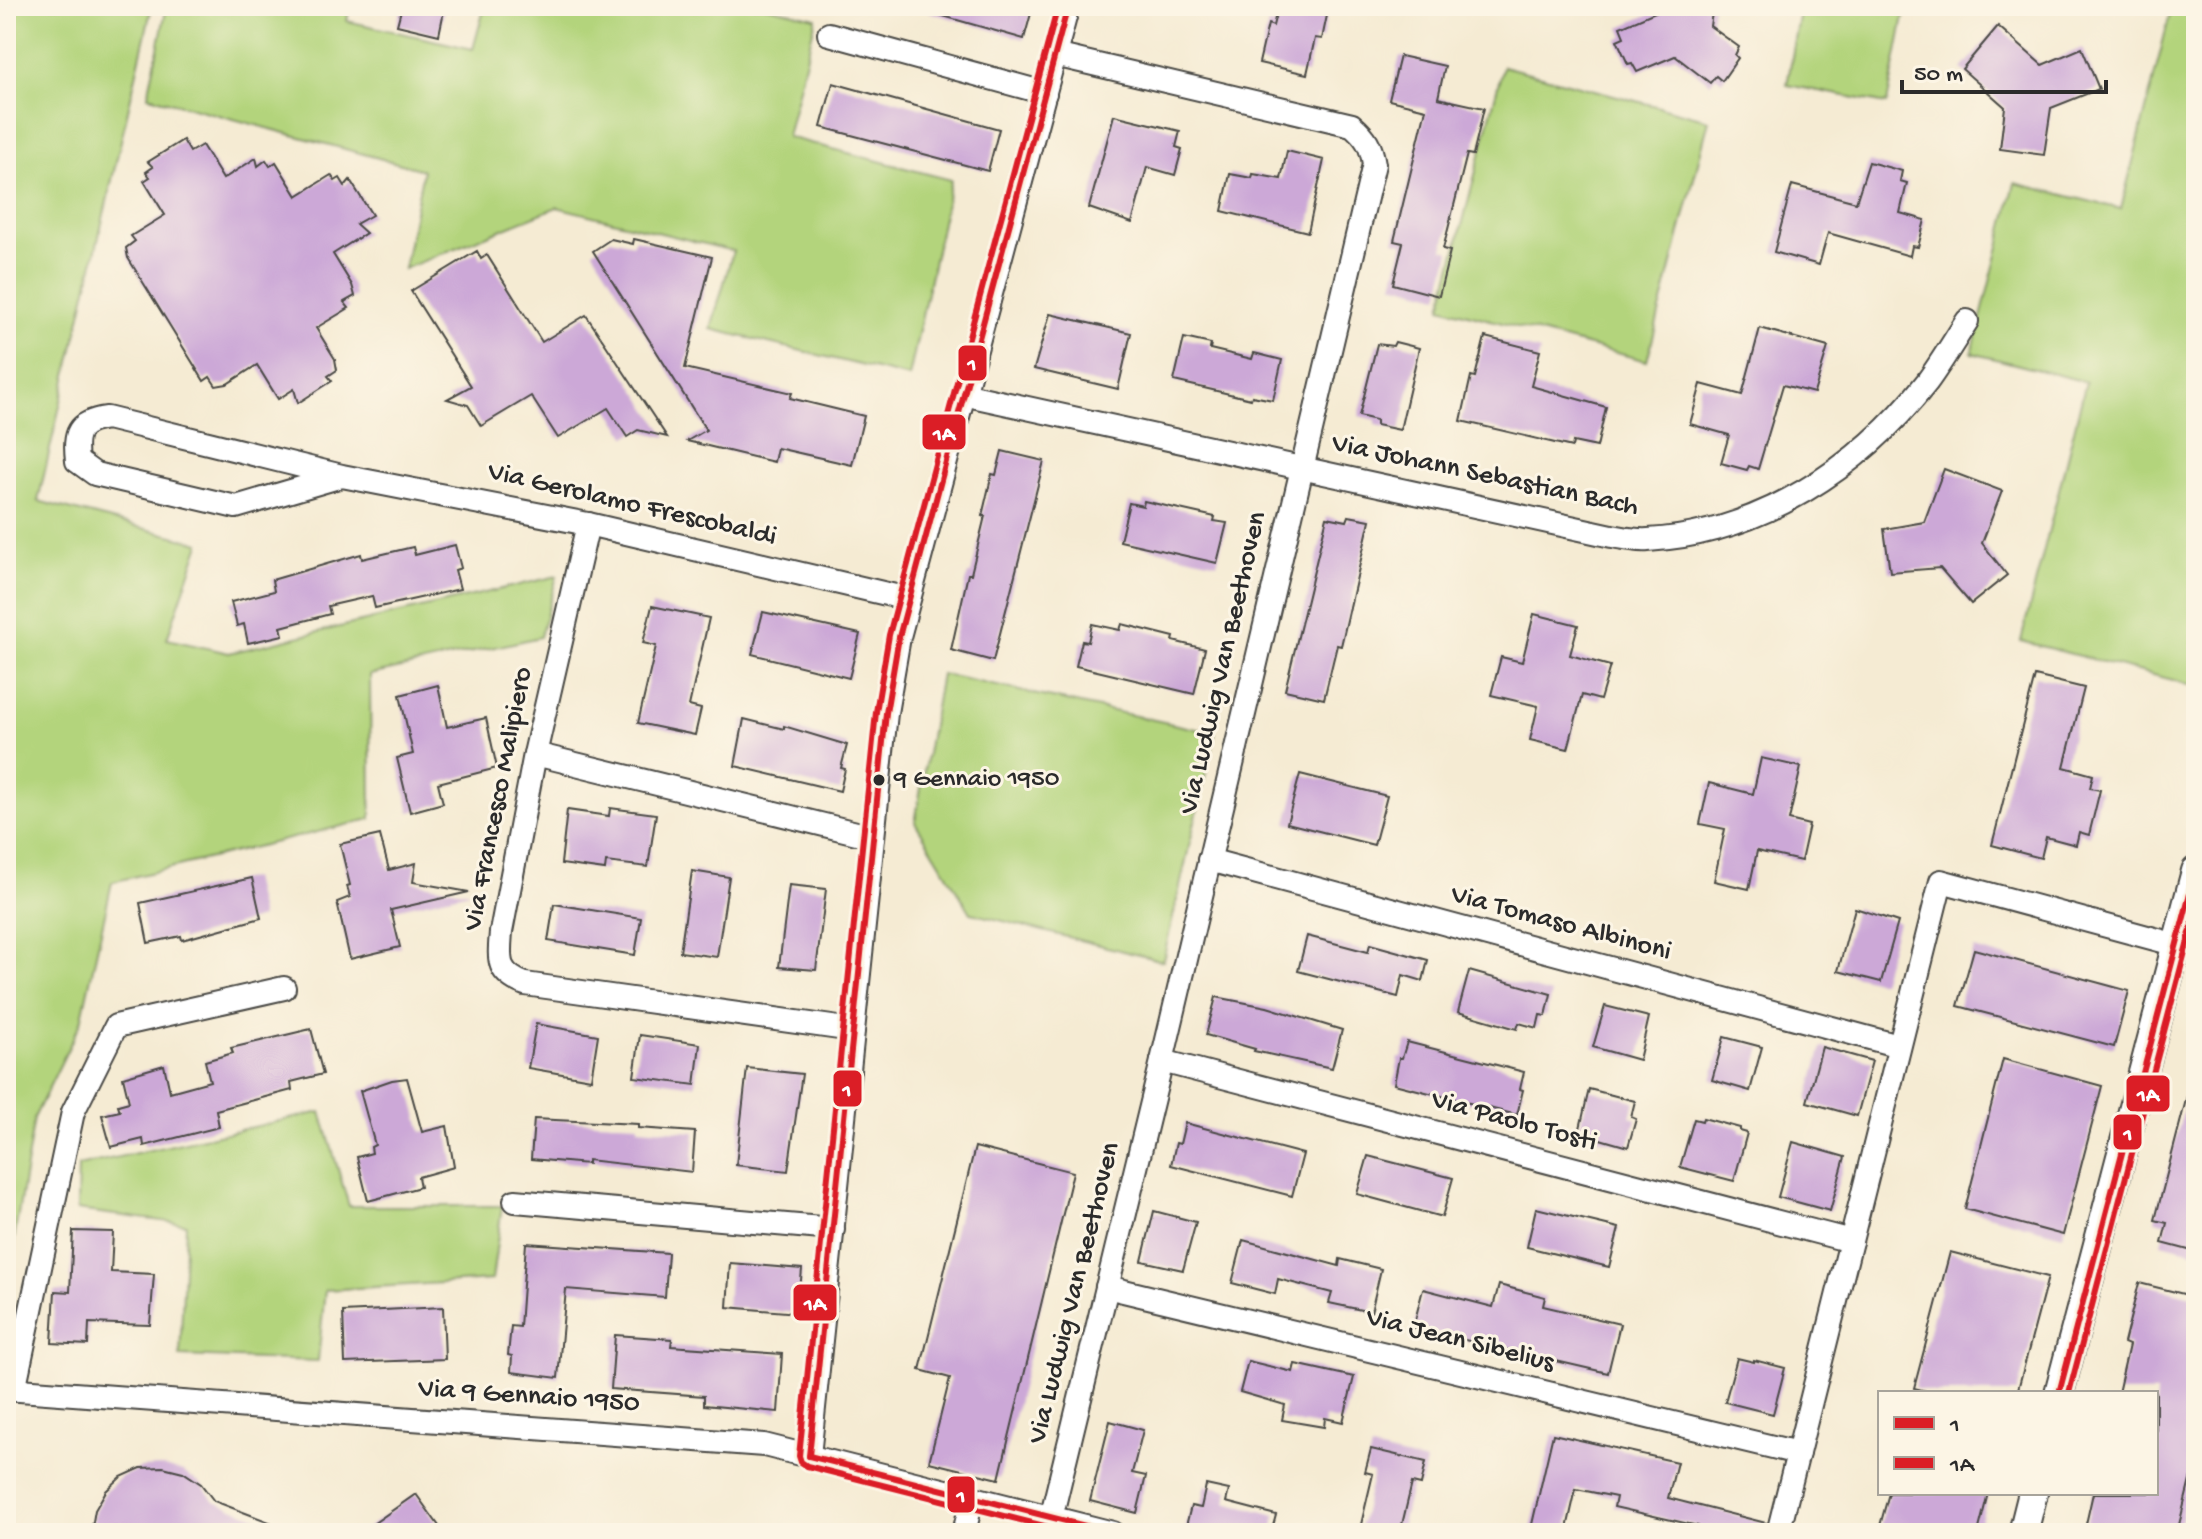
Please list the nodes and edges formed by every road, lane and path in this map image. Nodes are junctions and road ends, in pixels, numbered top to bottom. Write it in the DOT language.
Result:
graph roads {
  1 [pos="1068,6"];
  2 [pos="829,34"];
  3 [pos="1055,55"];
  4 [pos="1045,93"];
  5 [pos="1967,321"];
  6 [pos="963,394"];
  7 [pos="1300,468"];
  8 [pos="342,476"];
  9 [pos="588,524"];
  10 [pos="908,599"];
  11 [pos="535,754"];
  12 [pos="873,837"];
  13 [pos="1209,860"];
  14 [pos="2196,871"];
  15 [pos="2177,945"];
  16 [pos="284,988"];
  17 [pos="853,1030"];
  18 [pos="1899,1046"];
  19 [pos="1162,1061"];
  20 [pos="515,1201"];
  21 [pos="833,1229"];
  22 [pos="1851,1241"];
  23 [pos="1107,1287"];
  24 [pos="10,1390"];
  25 [pos="2060,1391"];
  26 [pos="1798,1453"];
  27 [pos="809,1456"];
  28 [pos="2032,1495"];
  29 [pos="972,1499"];
  30 [pos="1051,1518"];
  31 [pos="964,1533"];
  32 [pos="1113,1533"];
  33 [pos="1778,1533"];
  34 [pos="2023,1533"];
  1 -- 3 [label="street"];
  2 -- 4 [label="street"];
  3 -- 4 [label="street"];
  3 -- 7 [label="street, Via Ludwig Van Beethoven"];
  4 -- 6 [label="street"];
  5 -- 7 [label="street, Via Johann Sebastian Bach"];
  6 -- 7 [label="street, Via Johann Sebastian Bach"];
  6 -- 10 [label="street"];
  7 -- 13 [label="street, Via Ludwig Van Beethoven"];
  8 -- 8 [label="street, Via Gerolamo Frescobaldi"];
  8 -- 9 [label="street, Via Gerolamo Frescobaldi"];
  9 -- 10 [label="street, Via Gerolamo Frescobaldi"];
  9 -- 11 [label="street, Via Francesco Malipiero"];
  10 -- 12 [label="street"];
  11 -- 12 [label="street"];
  11 -- 17 [label="street, Via Francesco Malipiero"];
  12 -- 17 [label="street"];
  13 -- 18 [label="street, Via Tomaso Albinoni"];
  13 -- 19 [label="street, Via Ludwig Van Beethoven"];
  14 -- 15 [label="street"];
  15 -- 18 [label="street"];
  15 -- 25 [label="street"];
  16 -- 24 [label="street, Via 9 Gennaio 1950"];
  17 -- 21 [label="street"];
  18 -- 22 [label="street"];
  19 -- 22 [label="street, Via Paolo Tosti"];
  19 -- 23 [label="street, Via Ludwig Van Beethoven"];
  20 -- 21 [label="street"];
  21 -- 27 [label="street"];
  22 -- 26 [label="street"];
  23 -- 26 [label="street, Via Jean Sibelius"];
  23 -- 30 [label="street, Via Ludwig Van Beethoven"];
  24 -- 27 [label="street, Via 9 Gennaio 1950"];
  26 -- 33 [label="street"];
  27 -- 29 [label="street, Via 9 Gennaio 1950"];
  28 -- 34 [label="street"];
  29 -- 30 [label="street, Via 9 Gennaio 1950"];
  29 -- 31 [label="street"];
  30 -- 32 [label="street, Via 9 Gennaio 1950"];
}
